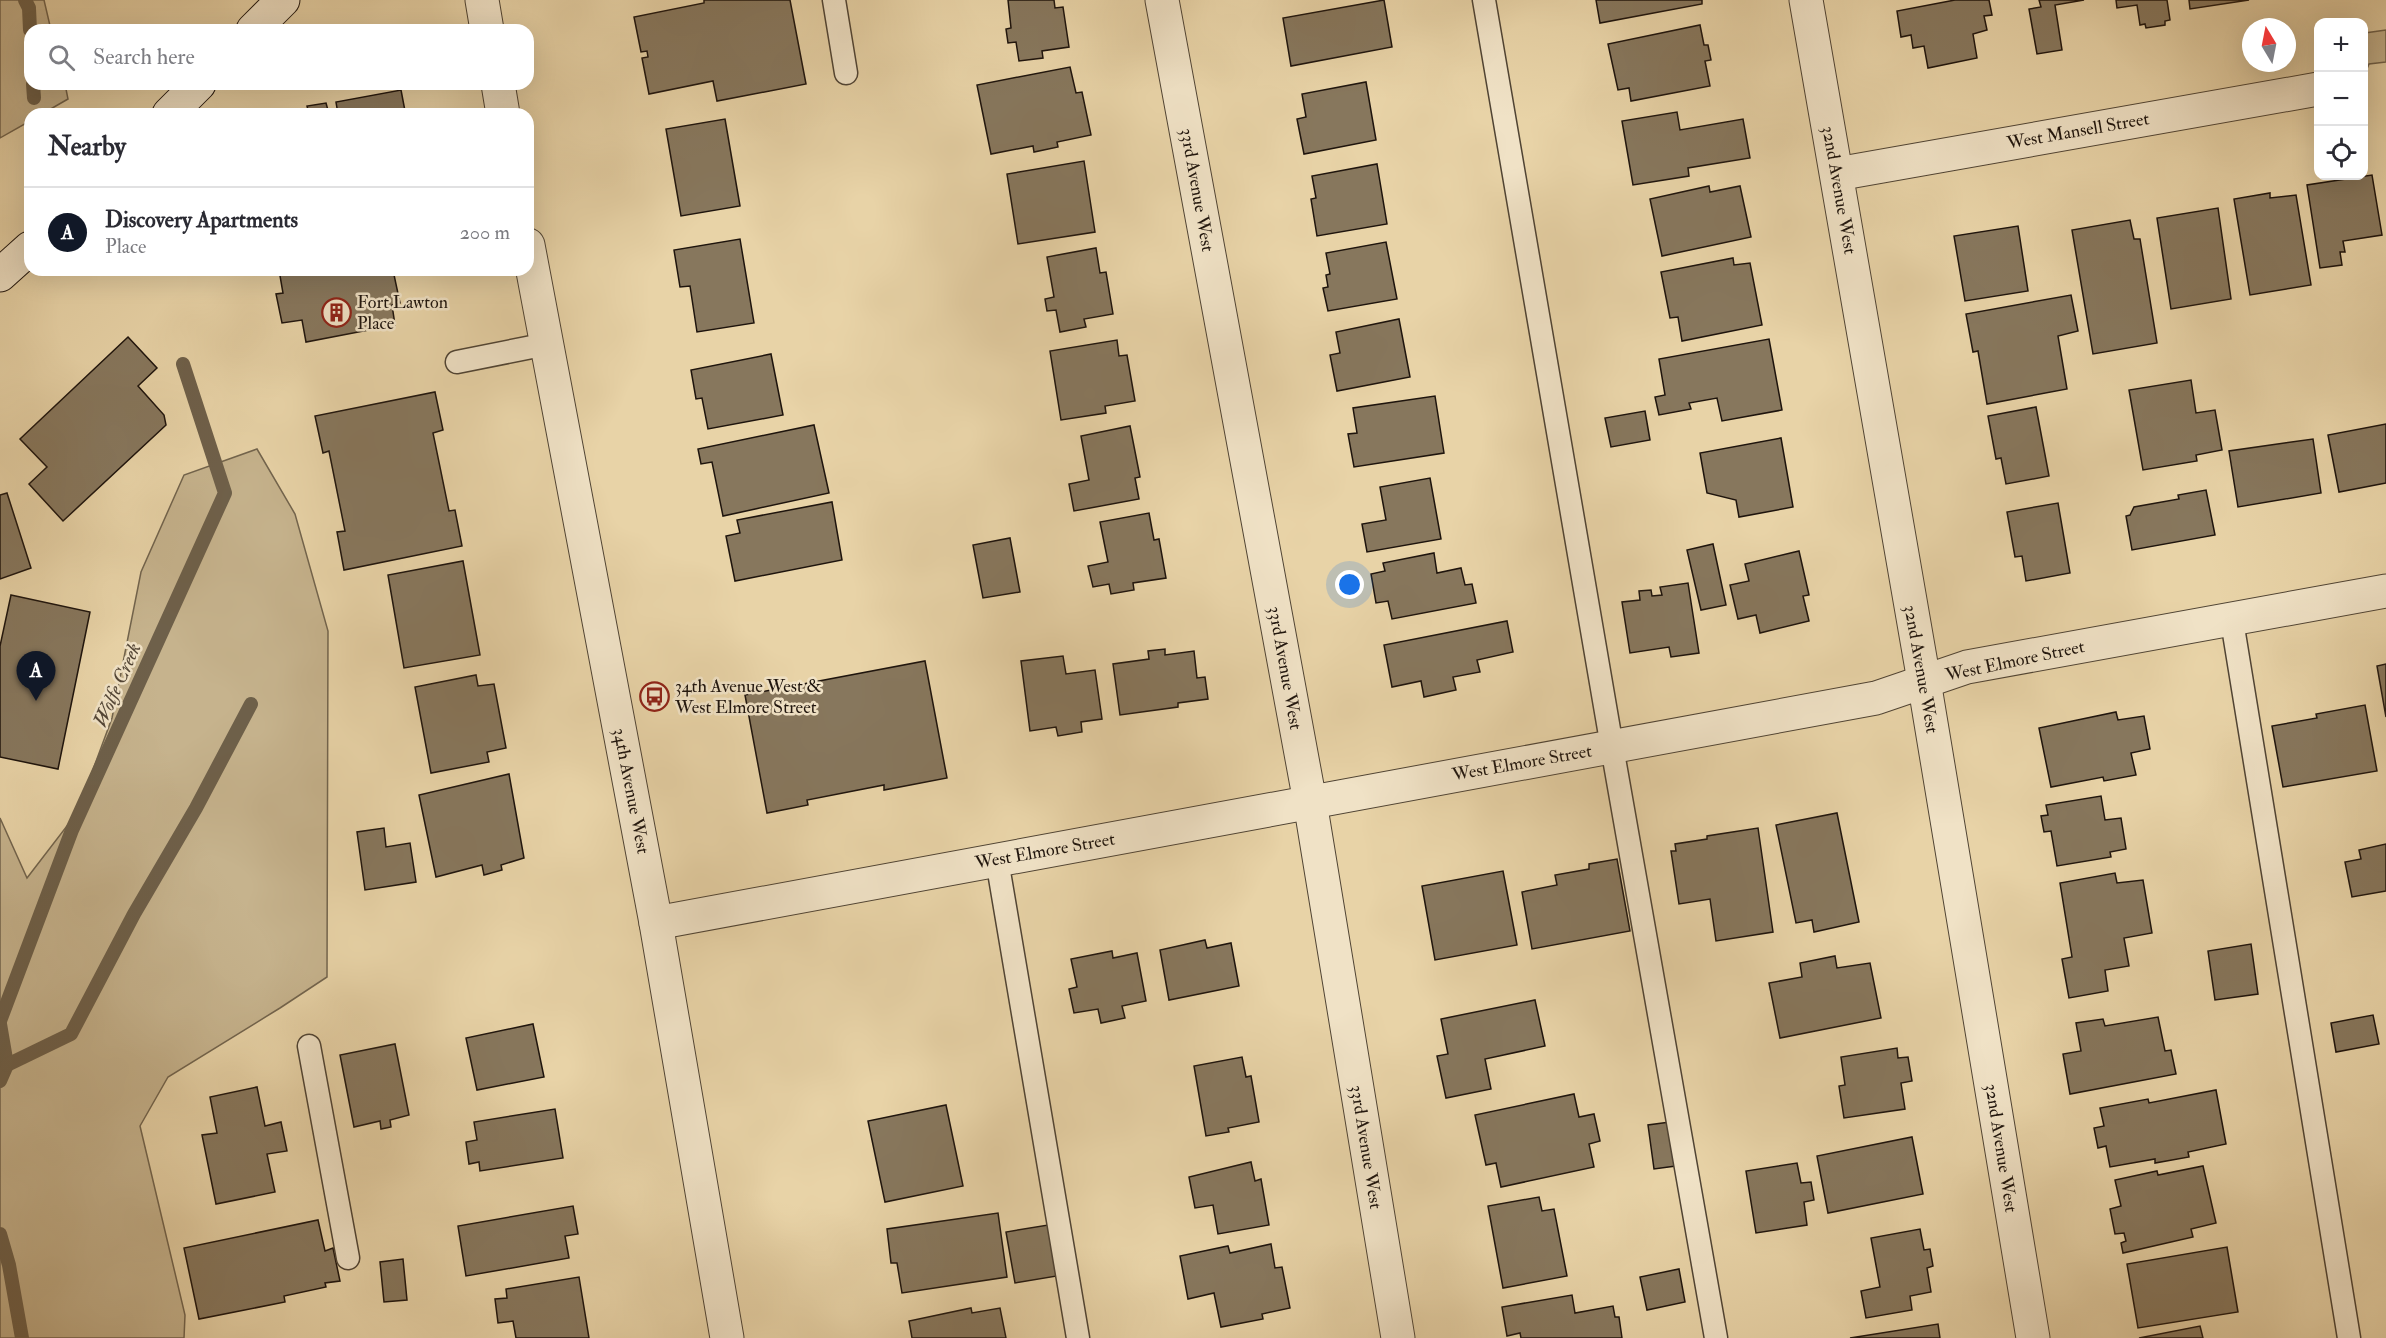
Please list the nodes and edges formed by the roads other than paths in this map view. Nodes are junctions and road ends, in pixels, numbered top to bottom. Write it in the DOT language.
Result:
graph roads {
  1 [pos="283,0"];
  2 [pos="482,0"];
  3 [pos="834,0"];
  4 [pos="1162,0"];
  5 [pos="1484,0"];
  6 [pos="1806,0"];
  7 [pos="259,24"];
  8 [pos="487,24"];
  9 [pos="846,73"];
  10 [pos="193,90"];
  11 [pos="499,90"];
  12 [pos="2314,90"];
  13 [pos="175,108"];
  14 [pos="502,108"];
  15 [pos="1837,174"];
  16 [pos="24,253"];
  17 [pos="0,275"];
  18 [pos="534,276"];
  19 [pos="547,344"];
  20 [pos="457,362"];
  21 [pos="2386,591"];
  22 [pos="2232,621"];
  23 [pos="1924,681"];
  24 [pos="1612,747"];
  25 [pos="1310,802"];
  26 [pos="997,860"];
  27 [pos="656,922"];
  28 [pos="309,1046"];
  29 [pos="348,1258"];
  30 [pos="726,1338"];
  31 [pos="1078,1338"];
  32 [pos="1398,1338"];
  33 [pos="1716,1338"];
  34 [pos="2033,1338"];
  35 [pos="2349,1338"];
  1 -- 7 [label="street"];
  2 -- 8 [label="street"];
  3 -- 9 [label="lane"];
  4 -- 25 [label="street, 33rd Avenue West"];
  5 -- 24 [label="lane"];
  6 -- 15 [label="street, 32nd Avenue West"];
  10 -- 13 [label="street"];
  11 -- 14 [label="street"];
  12 -- 15 [label="street, West Mansell Street"];
  15 -- 23 [label="street, 32nd Avenue West"];
  16 -- 17 [label="street"];
  18 -- 19 [label="street, 34th Avenue West"];
  19 -- 20 [label="lane"];
  19 -- 27 [label="street, 34th Avenue West"];
  21 -- 22 [label="street, West Elmore Street"];
  22 -- 23 [label="street, West Elmore Street"];
  22 -- 35 [label="lane"];
  23 -- 24 [label="street, West Elmore Street"];
  23 -- 34 [label="street, 32nd Avenue West"];
  24 -- 25 [label="street, West Elmore Street"];
  24 -- 33 [label="lane"];
  25 -- 26 [label="street, West Elmore Street"];
  25 -- 32 [label="street, 33rd Avenue West"];
  26 -- 27 [label="street, West Elmore Street"];
  26 -- 31 [label="lane"];
  27 -- 30 [label="street, 34th Avenue West"];
  28 -- 29 [label="lane"];
}
